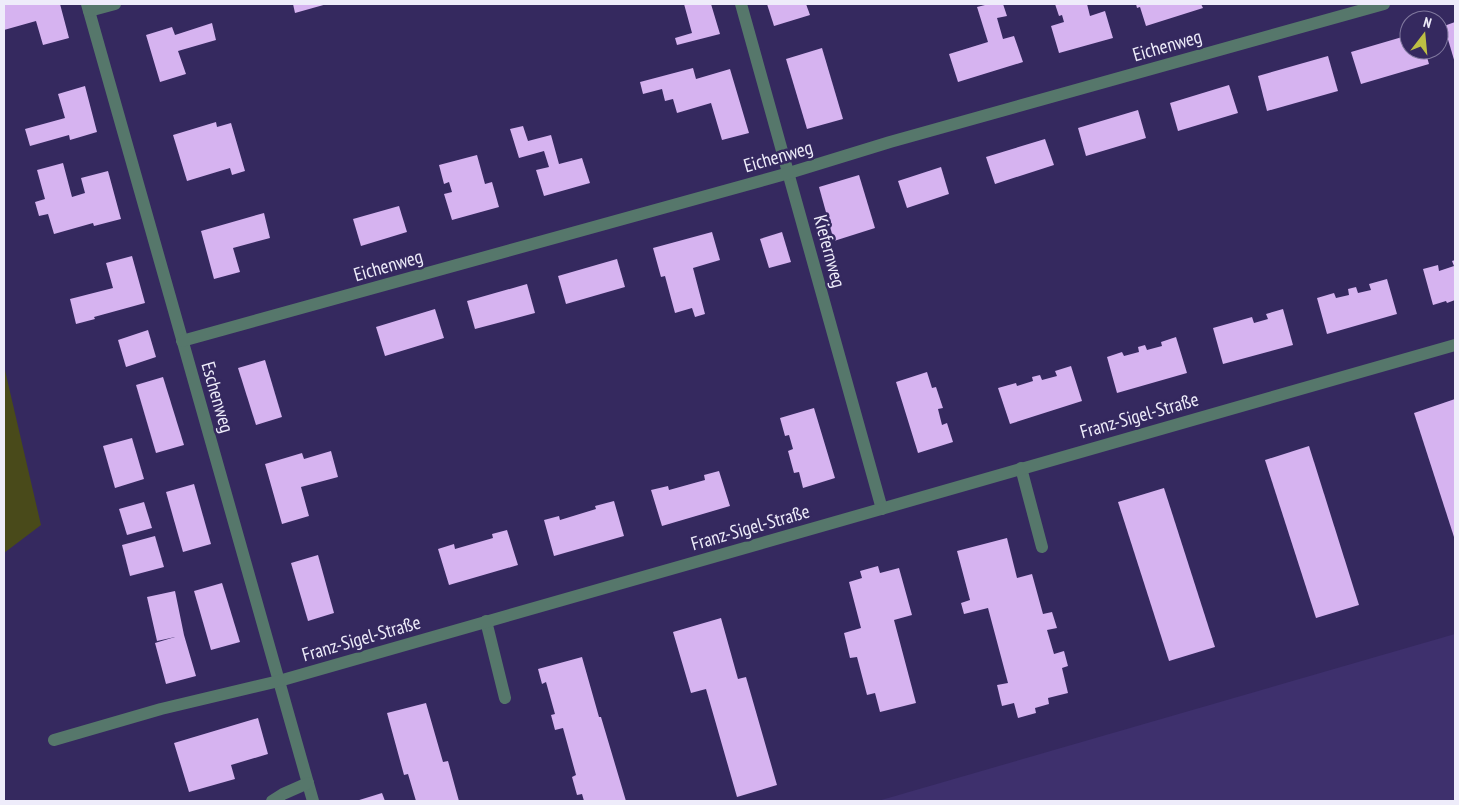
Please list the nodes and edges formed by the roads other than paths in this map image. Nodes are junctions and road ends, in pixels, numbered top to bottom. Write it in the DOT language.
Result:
graph roads {
  1 [pos="115,4"];
  2 [pos="742,4"];
  3 [pos="1384,4"];
  4 [pos="88,7"];
  5 [pos="789,173"];
  6 [pos="182,341"];
  7 [pos="1455,345"];
  8 [pos="1021,468"];
  9 [pos="882,509"];
  10 [pos="1042,547"];
  11 [pos="486,622"];
  12 [pos="279,681"];
  13 [pos="505,698"];
  14 [pos="54,740"];
  15 [pos="308,784"];
  16 [pos="272,801"];
  17 [pos="313,801"];
  1 -- 4 [label="street"];
  2 -- 5 [label="street, Kiefernweg"];
  3 -- 5 [label="street, Eichenweg"];
  4 -- 6 [label="street, Eschenweg"];
  5 -- 6 [label="street, Eichenweg"];
  5 -- 9 [label="street, Kiefernweg"];
  6 -- 12 [label="street, Eschenweg"];
  7 -- 8 [label="street, Franz-Sigel-Straße"];
  8 -- 9 [label="street, Franz-Sigel-Straße"];
  8 -- 10 [label="street"];
  9 -- 11 [label="street, Franz-Sigel-Straße"];
  11 -- 12 [label="street, Franz-Sigel-Straße"];
  11 -- 13 [label="street"];
  12 -- 14 [label="street, Franz-Sigel-Straße"];
  12 -- 15 [label="street, Eschenweg"];
  15 -- 16 [label="street"];
  15 -- 17 [label="street, Eschenweg"];
}
